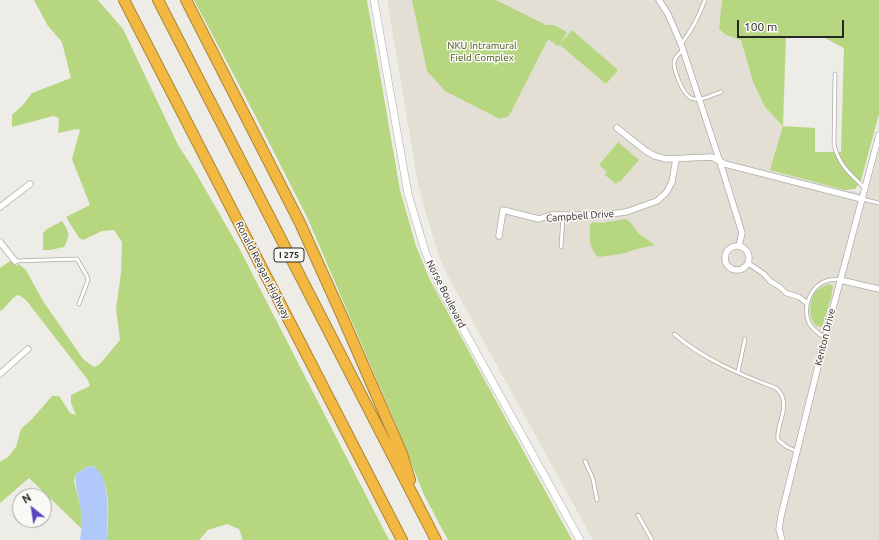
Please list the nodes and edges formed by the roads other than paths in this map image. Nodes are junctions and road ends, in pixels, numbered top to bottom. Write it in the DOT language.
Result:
graph roads {
  1 [pos="124,0"];
  2 [pos="158,0"];
  3 [pos="186,0"];
  4 [pos="374,0"];
  5 [pos="659,0"];
  6 [pos="705,0"];
  7 [pos="681,44"];
  8 [pos="683,50"];
  9 [pos="835,74"];
  10 [pos="721,92"];
  11 [pos="699,99"];
  12 [pos="617,128"];
  13 [pos="879,135"];
  14 [pos="676,159"];
  15 [pos="720,162"];
  16 [pos="30,184"];
  17 [pos="865,188"];
  18 [pos="862,199"];
  19 [pos="879,203"];
  20 [pos="0,207"];
  21 [pos="563,216"];
  22 [pos="500,236"];
  23 [pos="0,242"];
  24 [pos="739,246"];
  25 [pos="561,247"];
  26 [pos="15,261"];
  27 [pos="748,263"];
  28 [pos="840,280"];
  29 [pos="879,289"];
  30 [pos="807,303"];
  31 [pos="79,304"];
  32 [pos="674,334"];
  33 [pos="825,338"];
  34 [pos="745,339"];
  35 [pos="28,349"];
  36 [pos="738,372"];
  37 [pos="0,374"];
  38 [pos="796,451"];
  39 [pos="585,461"];
  40 [pos="597,500"];
  41 [pos="420,510"];
  42 [pos="638,515"];
  43 [pos="402,540"];
  44 [pos="436,540"];
  45 [pos="580,540"];
  46 [pos="652,540"];
  47 [pos="782,540"];
  1 -- 43 [label="highway, Ronald Reagan Highway / I 275"];
  2 -- 41 [label="highway, I 275"];
  3 -- 41 [label="highway"];
  4 -- 45 [label="street, Norse Boulevard"];
  5 -- 7 [label="street"];
  6 -- 7 [label="lane"];
  7 -- 8 [label="street"];
  8 -- 11 [label="street"];
  8 -- 11 [label="lane"];
  9 -- 17 [label="lane"];
  10 -- 11 [label="lane"];
  11 -- 15 [label="street"];
  12 -- 14 [label="street"];
  13 -- 17 [label="street, Kenton Drive"];
  14 -- 15 [label="street"];
  14 -- 21 [label="street, Campbell Drive"];
  15 -- 18 [label="street"];
  15 -- 24 [label="street"];
  16 -- 20 [label="street"];
  17 -- 18 [label="street, Kenton Drive"];
  18 -- 19 [label="lane"];
  18 -- 28 [label="street, Kenton Drive"];
  21 -- 22 [label="street, Campbell Drive"];
  21 -- 25 [label="lane"];
  23 -- 26 [label="street"];
  24 -- 27 [label="street"];
  24 -- 27 [label="street"];
  26 -- 31 [label="lane"];
  27 -- 30 [label="street"];
  28 -- 29 [label="street"];
  28 -- 30 [label="lane"];
  28 -- 33 [label="street, Kenton Drive"];
  30 -- 33 [label="lane"];
  32 -- 36 [label="lane"];
  33 -- 38 [label="street, Kenton Drive"];
  34 -- 36 [label="lane"];
  35 -- 37 [label="street"];
  36 -- 38 [label="lane"];
  38 -- 47 [label="street, Kenton Drive"];
  39 -- 40 [label="lane"];
  41 -- 44 [label="highway, I 275"];
  42 -- 46 [label="lane"];
}
